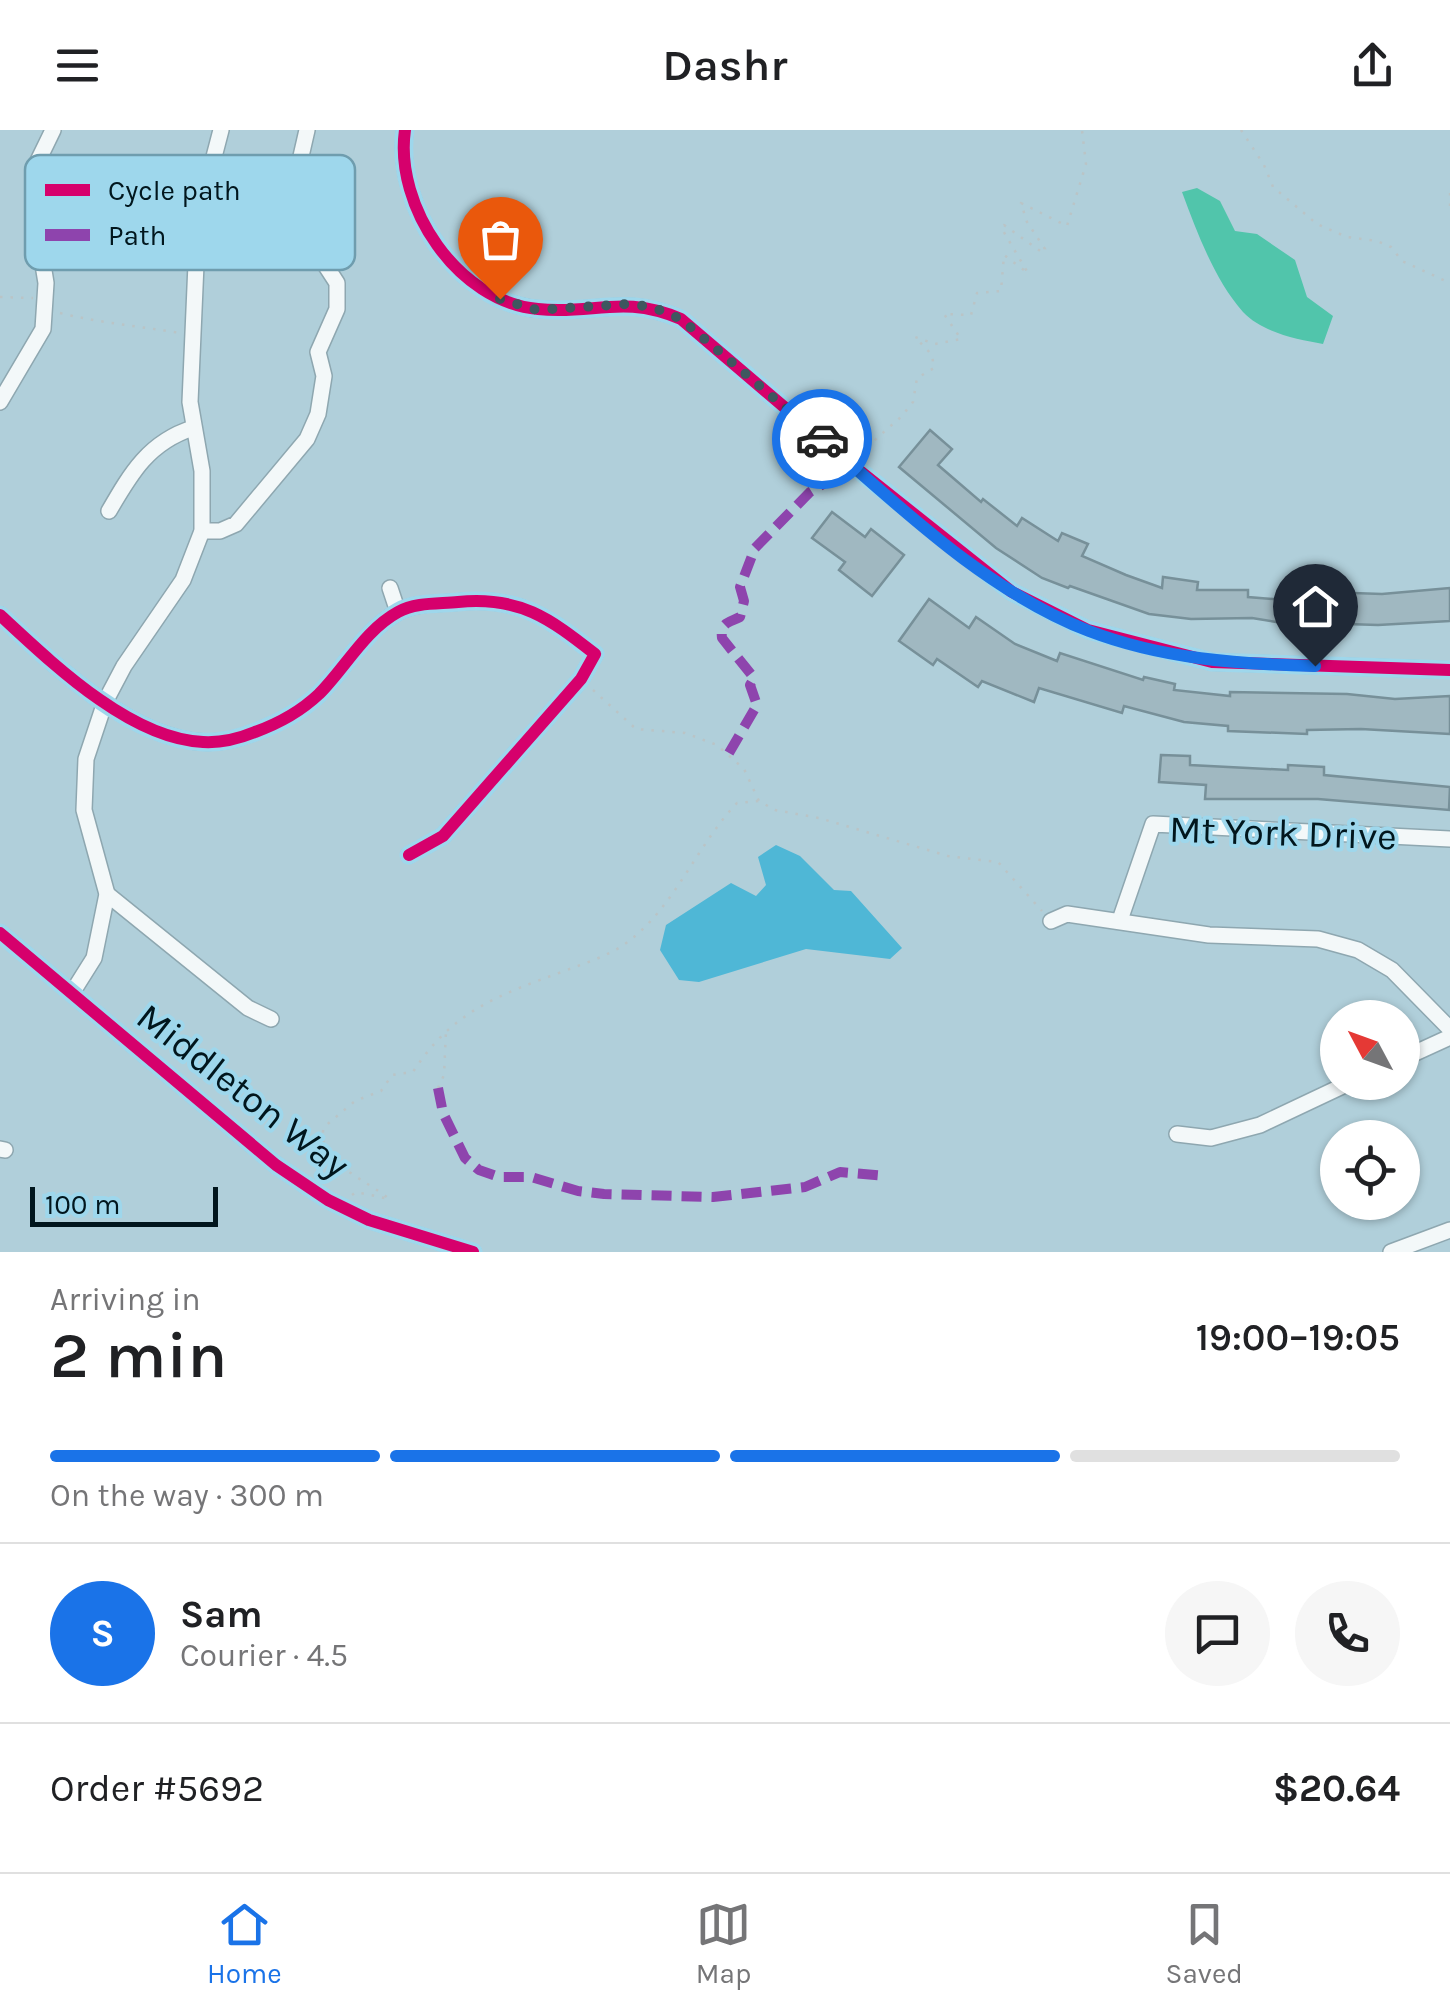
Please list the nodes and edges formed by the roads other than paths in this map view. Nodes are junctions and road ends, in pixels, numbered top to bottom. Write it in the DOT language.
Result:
graph roads {
  1 [pos="53,130"];
  2 [pos="221,130"];
  3 [pos="307,130"];
  4 [pos="405,130"];
  5 [pos="41,155"];
  6 [pos="214,155"];
  7 [pos="301,155"];
  8 [pos="41,270"];
  9 [pos="196,270"];
  10 [pos="328,270"];
  11 [pos="0,402"];
  12 [pos="193,428"];
  13 [pos="109,511"];
  14 [pos="202,531"];
  15 [pos="390,588"];
  16 [pos="398,612"];
  17 [pos="0,615"];
  18 [pos="1450,670"];
  19 [pos="105,702"];
  20 [pos="1450,840"];
  21 [pos="409,856"];
  22 [pos="107,894"];
  23 [pos="1051,920"];
  24 [pos="1120,920"];
  25 [pos="0,934"];
  26 [pos="72,993"];
  27 [pos="271,1019"];
  28 [pos="1450,1029"];
  29 [pos="1450,1037"];
  30 [pos="1420,1050"];
  31 [pos="1320,1097"];
  32 [pos="1177,1134"];
  33 [pos="1450,1230"];
  34 [pos="473,1252"];
  35 [pos="1391,1252"];
  1 -- 5 [label="street"];
  2 -- 6 [label="street"];
  3 -- 7 [label="street"];
  4 -- 18 [label="street"];
  8 -- 11 [label="street"];
  9 -- 12 [label="street"];
  10 -- 14 [label="street"];
  12 -- 13 [label="street"];
  12 -- 14 [label="street"];
  14 -- 19 [label="street"];
  15 -- 16 [label="street"];
  16 -- 19 [label="street"];
  16 -- 21 [label="street"];
  17 -- 19 [label="street"];
  19 -- 22 [label="street"];
  20 -- 24 [label="street, Mt York Drive"];
  22 -- 26 [label="street"];
  22 -- 27 [label="street"];
  23 -- 24 [label="street"];
  24 -- 28 [label="street"];
  25 -- 26 [label="street, Middleton Way"];
  26 -- 34 [label="street, Middleton Way"];
  29 -- 30 [label="street"];
  31 -- 32 [label="street"];
  33 -- 35 [label="street"];
}
